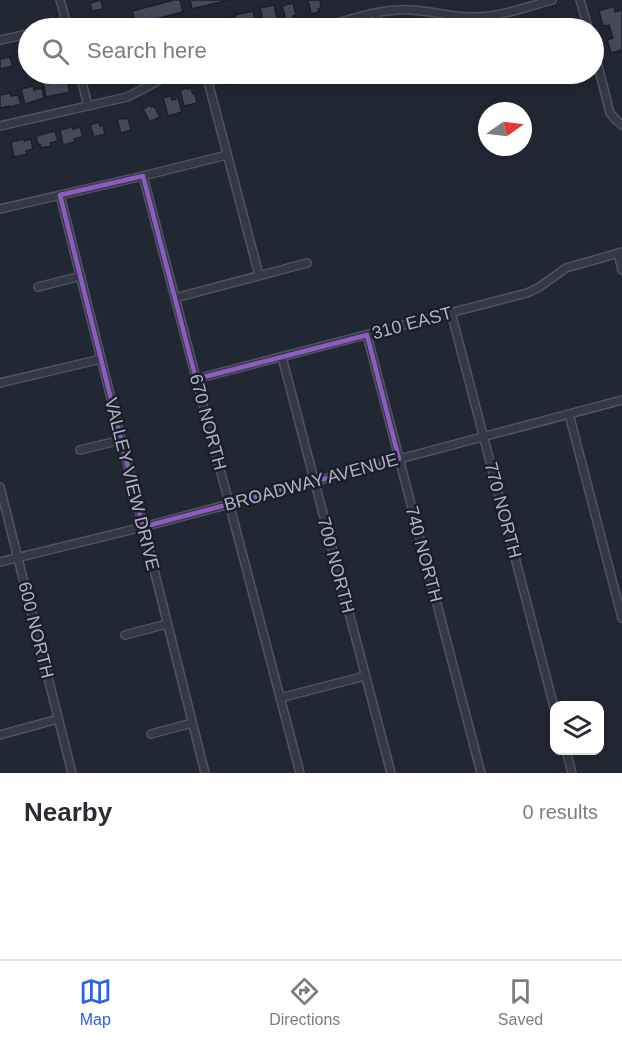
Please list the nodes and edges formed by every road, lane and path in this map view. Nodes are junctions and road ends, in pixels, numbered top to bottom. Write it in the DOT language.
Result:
graph roads {
  1 [pos="60,0"];
  2 [pos="552,0"];
  3 [pos="580,0"];
  4 [pos="376,13"];
  5 [pos="477,17"];
  6 [pos="65,18"];
  7 [pos="357,18"];
  8 [pos="377,18"];
  9 [pos="585,18"];
  10 [pos="18,36"];
  11 [pos="0,40"];
  12 [pos="82,84"];
  13 [pos="152,84"];
  14 [pos="209,84"];
  15 [pos="603,84"];
  16 [pos="88,106"];
  17 [pos="622,125"];
  18 [pos="0,126"];
  19 [pos="227,155"];
  20 [pos="143,176"];
  21 [pos="60,195"];
  22 [pos="0,209"];
  23 [pos="620,253"];
  24 [pos="307,263"];
  25 [pos="622,270"];
  26 [pos="259,275"];
  27 [pos="81,276"];
  28 [pos="38,287"];
  29 [pos="175,298"];
  30 [pos="451,312"];
  31 [pos="367,335"];
  32 [pos="282,357"];
  33 [pos="101,358"];
  34 [pos="196,379"];
  35 [pos="0,383"];
  36 [pos="622,400"];
  37 [pos="569,414"];
  38 [pos="484,437"];
  39 [pos="121,440"];
  40 [pos="80,450"];
  41 [pos="399,459"];
  42 [pos="314,482"];
  43 [pos="0,487"];
  44 [pos="229,504"];
  45 [pos="143,526"];
  46 [pos="18,558"];
  47 [pos="0,562"];
  48 [pos="622,618"];
  49 [pos="167,624"];
  50 [pos="125,635"];
  51 [pos="365,676"];
  52 [pos="280,698"];
  53 [pos="553,701"];
  54 [pos="58,719"];
  55 [pos="192,723"];
  56 [pos="151,734"];
  57 [pos="0,735"];
  58 [pos="567,755"];
  59 [pos="72,773"];
  60 [pos="205,773"];
  61 [pos="300,773"];
  62 [pos="391,773"];
  63 [pos="481,773"];
  64 [pos="572,773"];
  1 -- 6 [label="street"];
  2 -- 5 [label="street"];
  3 -- 9 [label="street"];
  4 -- 5 [label="street"];
  4 -- 7 [label="street"];
  4 -- 8 [label="street"];
  10 -- 11 [label="street"];
  12 -- 16 [label="street"];
  13 -- 16 [label="street"];
  14 -- 19 [label="street"];
  15 -- 17 [label="street"];
  16 -- 18 [label="street"];
  19 -- 20 [label="street"];
  19 -- 26 [label="street"];
  20 -- 21 [label="street"];
  20 -- 29 [label="street, 670 NORTH"];
  21 -- 22 [label="street"];
  21 -- 27 [label="street, VALLEY VIEW DRIVE"];
  23 -- 25 [label="street"];
  23 -- 30 [label="street, 310 EAST"];
  24 -- 26 [label="street"];
  26 -- 29 [label="street"];
  27 -- 28 [label="street"];
  27 -- 33 [label="street, VALLEY VIEW DRIVE"];
  29 -- 34 [label="street, 670 NORTH"];
  30 -- 31 [label="street, 310 EAST"];
  30 -- 38 [label="street, 770 NORTH"];
  31 -- 32 [label="street, 310 EAST"];
  31 -- 41 [label="street, 740 NORTH"];
  32 -- 34 [label="street, 310 EAST"];
  32 -- 42 [label="street, 700 NORTH"];
  33 -- 35 [label="street"];
  33 -- 39 [label="street, VALLEY VIEW DRIVE"];
  34 -- 44 [label="street, 670 NORTH"];
  36 -- 37 [label="street, BROADWAY AVENUE"];
  37 -- 38 [label="street, BROADWAY AVENUE"];
  37 -- 48 [label="street"];
  38 -- 41 [label="street, BROADWAY AVENUE"];
  38 -- 53 [label="street, 770 NORTH"];
  39 -- 40 [label="street"];
  39 -- 45 [label="street, VALLEY VIEW DRIVE"];
  41 -- 42 [label="street, BROADWAY AVENUE"];
  41 -- 63 [label="street, 740 NORTH"];
  42 -- 44 [label="street, BROADWAY AVENUE"];
  42 -- 51 [label="street, 700 NORTH"];
  43 -- 46 [label="street, 600 NORTH"];
  44 -- 45 [label="street, BROADWAY AVENUE"];
  44 -- 52 [label="street, 670 NORTH"];
  45 -- 46 [label="street, BROADWAY AVENUE"];
  45 -- 49 [label="street, VALLEY VIEW DRIVE"];
  46 -- 47 [label="street, BROADWAY AVENUE"];
  46 -- 54 [label="street, 600 NORTH"];
  49 -- 50 [label="street"];
  49 -- 55 [label="street, VALLEY VIEW DRIVE"];
  51 -- 52 [label="street"];
  51 -- 62 [label="street, 700 NORTH"];
  52 -- 61 [label="street, 670 NORTH"];
  54 -- 57 [label="street"];
  54 -- 59 [label="street, 600 NORTH"];
  55 -- 56 [label="street"];
  55 -- 60 [label="street, VALLEY VIEW DRIVE"];
  58 -- 64 [label="street"];
}
